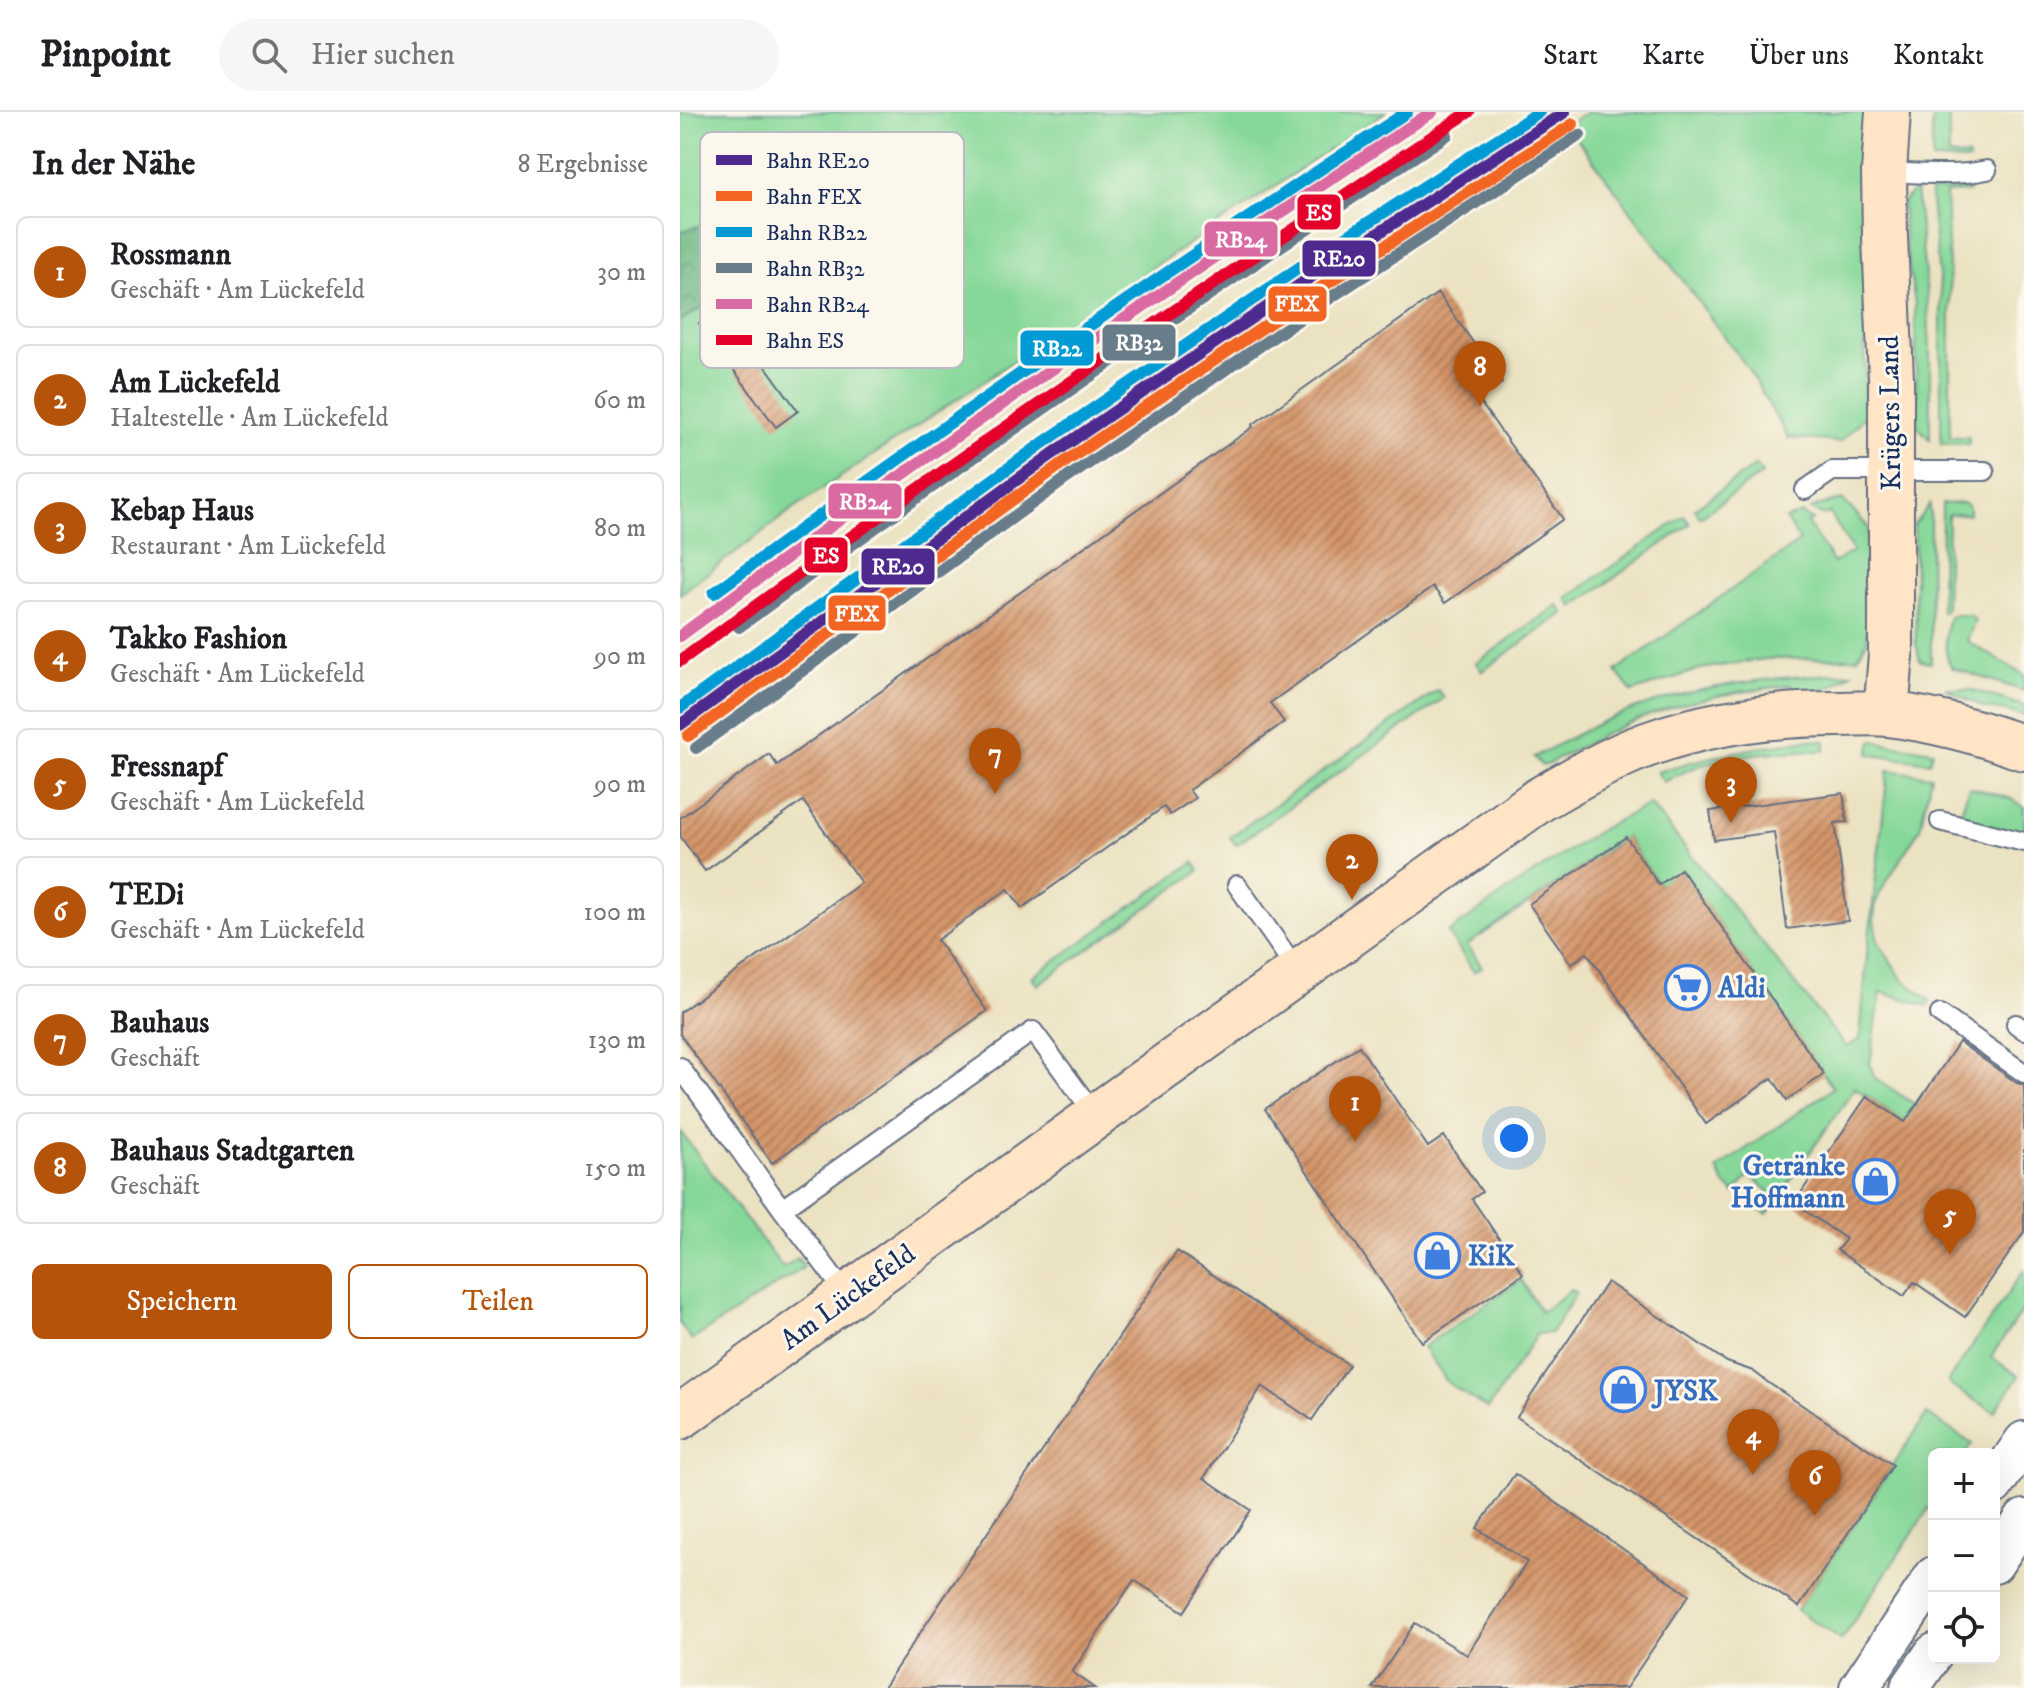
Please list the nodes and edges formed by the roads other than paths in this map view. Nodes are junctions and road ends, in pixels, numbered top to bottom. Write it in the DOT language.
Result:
graph roads {
  1 [pos="1888,112"];
  2 [pos="1987,170"];
  3 [pos="1904,173"];
  4 [pos="1985,471"];
  5 [pos="1891,472"];
  6 [pos="1805,490"];
  7 [pos="1886,714"];
  8 [pos="2024,748"];
  9 [pos="1940,821"];
  10 [pos="2024,842"];
  11 [pos="1237,885"];
  12 [pos="1299,973"];
  13 [pos="1940,1014"];
  14 [pos="680,1067"];
  15 [pos="2024,1073"];
  16 [pos="1096,1116"];
  17 [pos="782,1209"];
  18 [pos="848,1296"];
  19 [pos="680,1417"];
  20 [pos="2024,1441"];
  21 [pos="2000,1476"];
  22 [pos="2024,1519"];
  23 [pos="2000,1555"];
  24 [pos="1928,1585"];
  25 [pos="1928,1662"];
  26 [pos="1859,1688"];
  27 [pos="1910,1688"];
  1 -- 3 [label="street, Krügers Land"];
  2 -- 3 [label="lane"];
  3 -- 5 [label="street, Krügers Land"];
  4 -- 5 [label="lane"];
  5 -- 6 [label="lane"];
  5 -- 7 [label="street, Krügers Land"];
  7 -- 8 [label="street, Am Lückefeld"];
  7 -- 12 [label="street, Am Lückefeld"];
  9 -- 10 [label="lane"];
  11 -- 12 [label="lane"];
  12 -- 16 [label="street, Am Lückefeld"];
  13 -- 15 [label="lane"];
  14 -- 17 [label="lane"];
  16 -- 17 [label="lane"];
  16 -- 18 [label="street, Am Lückefeld"];
  17 -- 18 [label="lane"];
  18 -- 19 [label="street, Am Lückefeld"];
  20 -- 21 [label="street"];
  22 -- 23 [label="street"];
  24 -- 26 [label="street"];
  25 -- 27 [label="street"];
}
